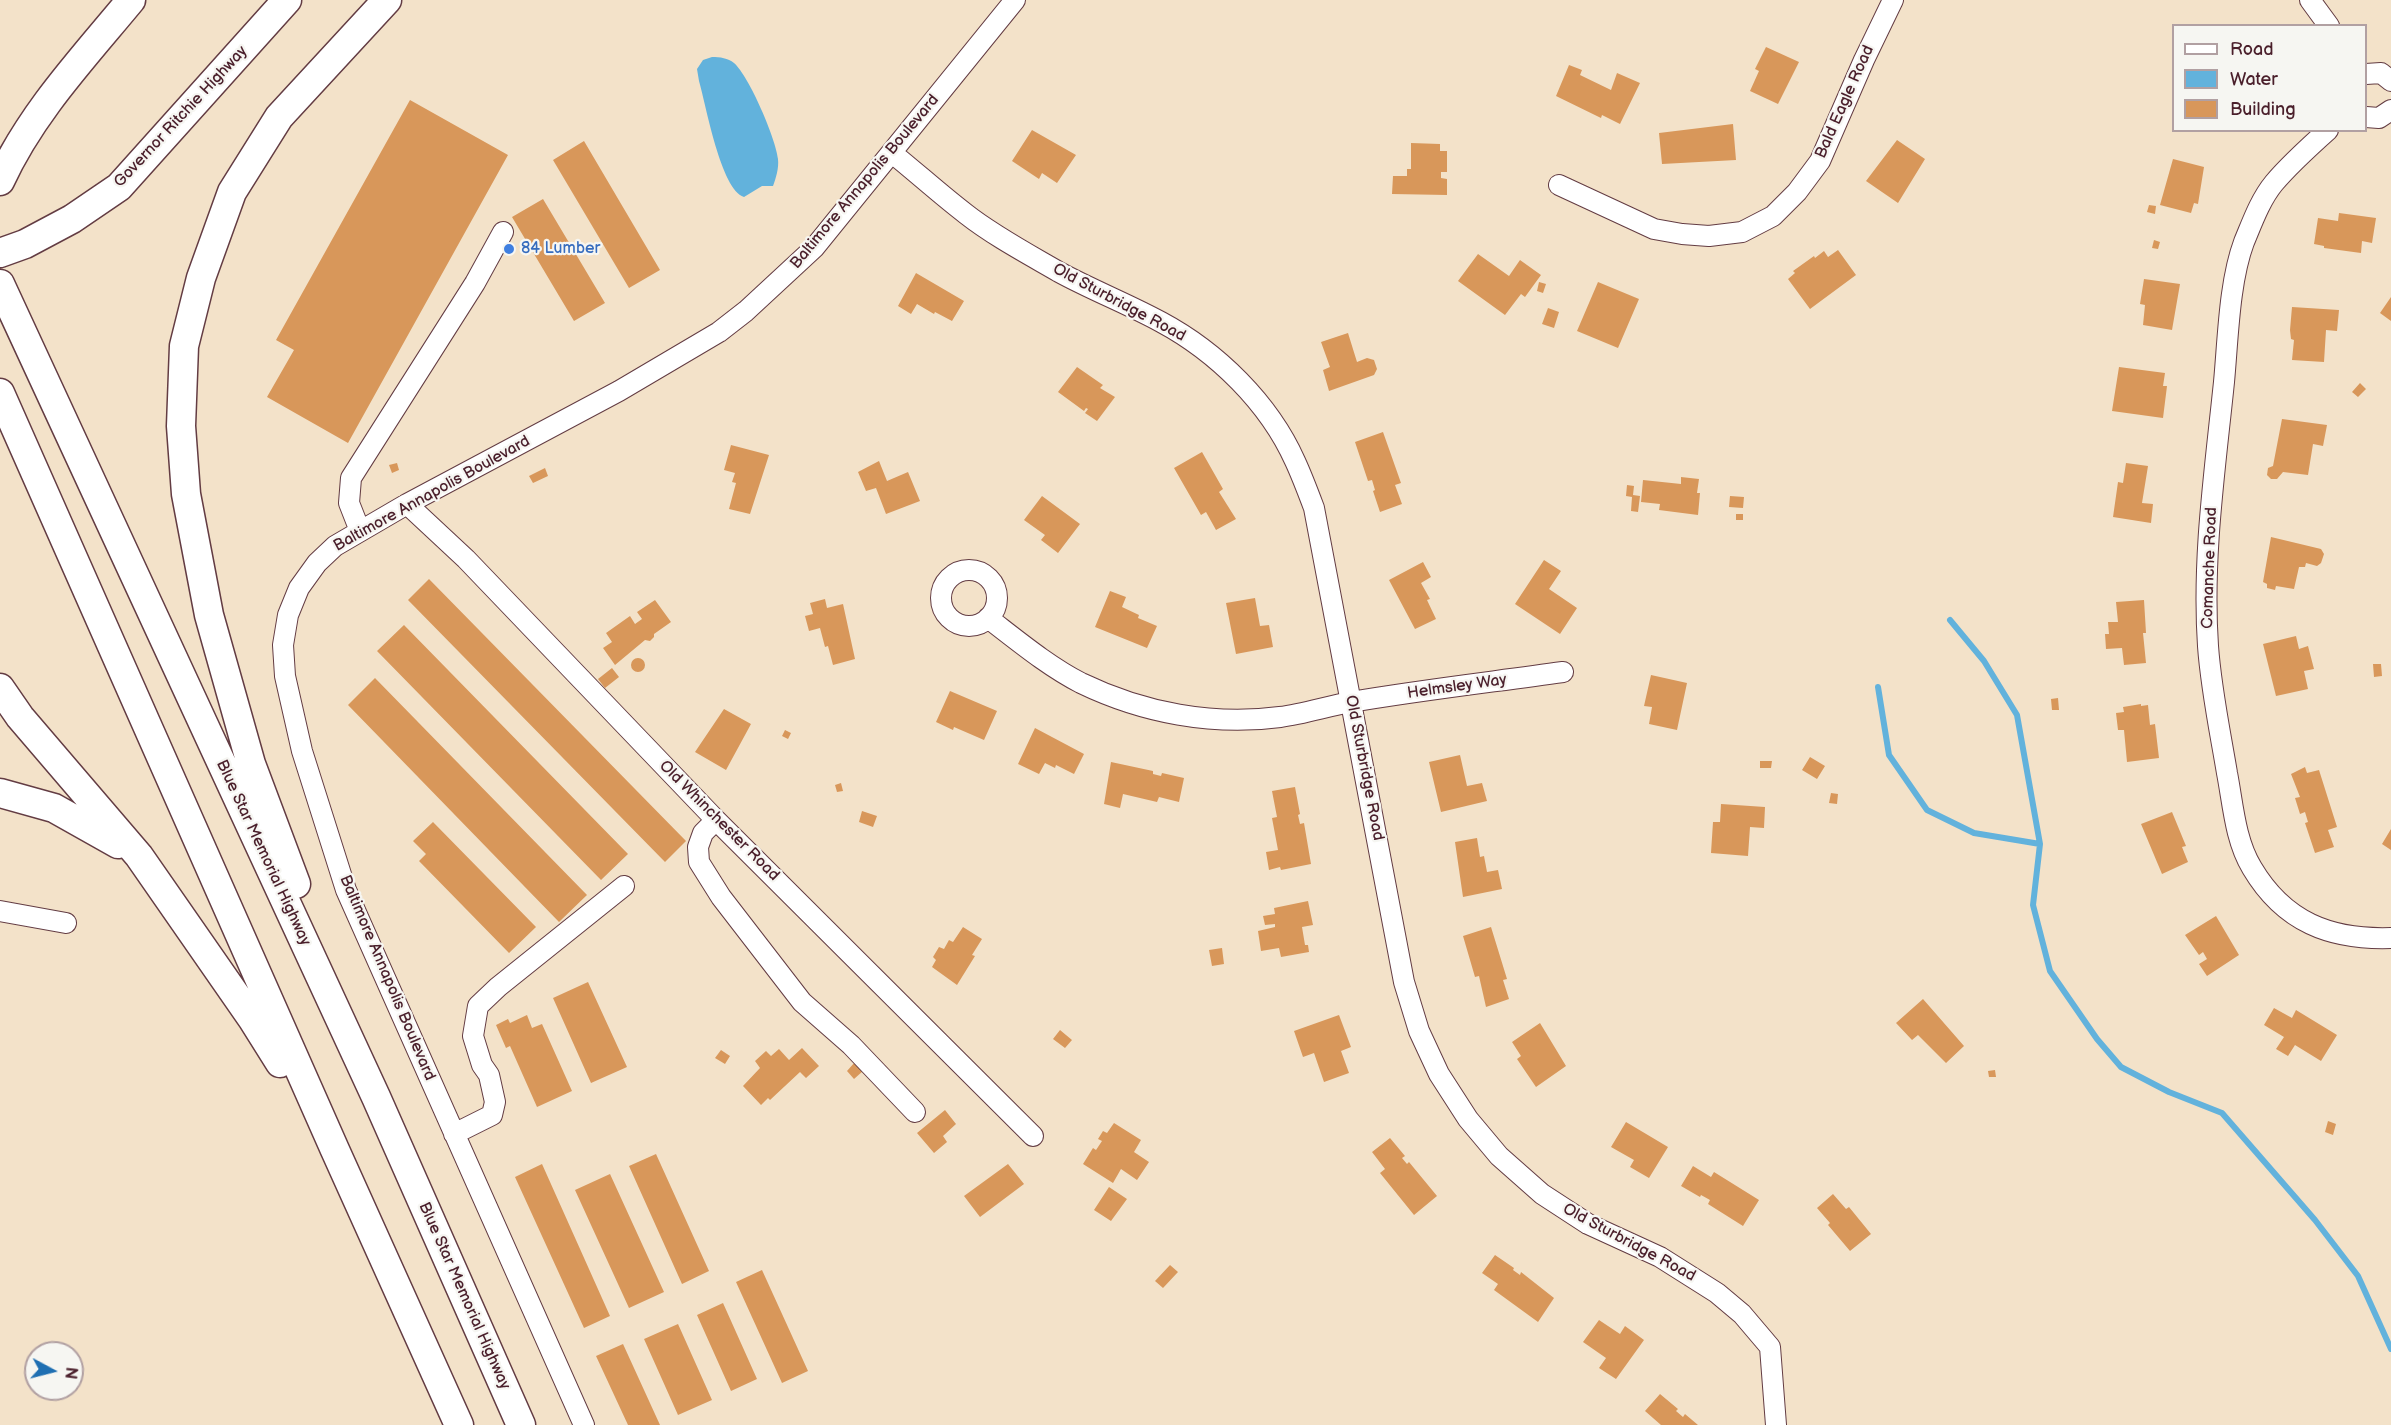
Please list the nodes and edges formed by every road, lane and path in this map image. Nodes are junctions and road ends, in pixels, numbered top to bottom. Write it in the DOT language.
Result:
graph roads {
  1 [pos="114,0"];
  2 [pos="131,0"];
  3 [pos="287,0"];
  4 [pos="387,0"];
  5 [pos="1016,0"];
  6 [pos="1893,0"];
  7 [pos="2310,0"];
  8 [pos="2328,24"];
  9 [pos="2367,74"];
  10 [pos="2391,81"];
  11 [pos="44,105"];
  12 [pos="2389,116"];
  13 [pos="2367,117"];
  14 [pos="2326,132"];
  15 [pos="892,153"];
  16 [pos="0,181"];
  17 [pos="1559,185"];
  18 [pos="503,232"];
  19 [pos="0,253"];
  20 [pos="5,295"];
  21 [pos="0,393"];
  22 [pos="407,504"];
  23 [pos="360,531"];
  24 [pos="988,618"];
  25 [pos="1563,672"];
  26 [pos="0,688"];
  27 [pos="1351,702"];
  28 [pos="0,793"];
  29 [pos="716,820"];
  30 [pos="139,856"];
  31 [pos="624,886"];
  32 [pos="0,911"];
  33 [pos="66,922"];
  34 [pos="2391,938"];
  35 [pos="376,1097"];
  36 [pos="915,1113"];
  37 [pos="454,1134"];
  38 [pos="1033,1136"];
  39 [pos="335,1150"];
  40 [pos="459,1425"];
  41 [pos="521,1425"];
  42 [pos="584,1425"];
  43 [pos="1776,1425"];
  1 -- 11 [label="highway"];
  2 -- 11 [label="highway"];
  3 -- 19 [label="highway, Governor Ritchie Highway"];
  4 -- 35 [label="highway"];
  5 -- 15 [label="street, Baltimore Annapolis Boulevard"];
  6 -- 17 [label="street, Bald Eagle Road"];
  7 -- 8 [label="street"];
  9 -- 10 [label="street"];
  11 -- 16 [label="highway"];
  12 -- 13 [label="street"];
  14 -- 34 [label="street, Comanche Road"];
  15 -- 22 [label="street, Baltimore Annapolis Boulevard"];
  15 -- 27 [label="street, Old Sturbridge Road"];
  18 -- 23 [label="street"];
  20 -- 35 [label="highway, Blue Star Memorial Highway"];
  21 -- 39 [label="highway"];
  22 -- 23 [label="street, Baltimore Annapolis Boulevard"];
  22 -- 29 [label="street, Old Whinchester Road"];
  23 -- 37 [label="street, Baltimore Annapolis Boulevard"];
  24 -- 27 [label="street, Helmsley Way"];
  25 -- 27 [label="street, Helmsley Way"];
  26 -- 30 [label="highway"];
  27 -- 43 [label="street, Old Sturbridge Road"];
  28 -- 30 [label="highway"];
  29 -- 36 [label="street"];
  29 -- 38 [label="street, Old Whinchester Road"];
  30 -- 39 [label="highway"];
  31 -- 37 [label="street"];
  32 -- 33 [label="street"];
  35 -- 41 [label="highway, Blue Star Memorial Highway"];
  37 -- 42 [label="street, Baltimore Annapolis Boulevard"];
  39 -- 40 [label="highway"];
}
